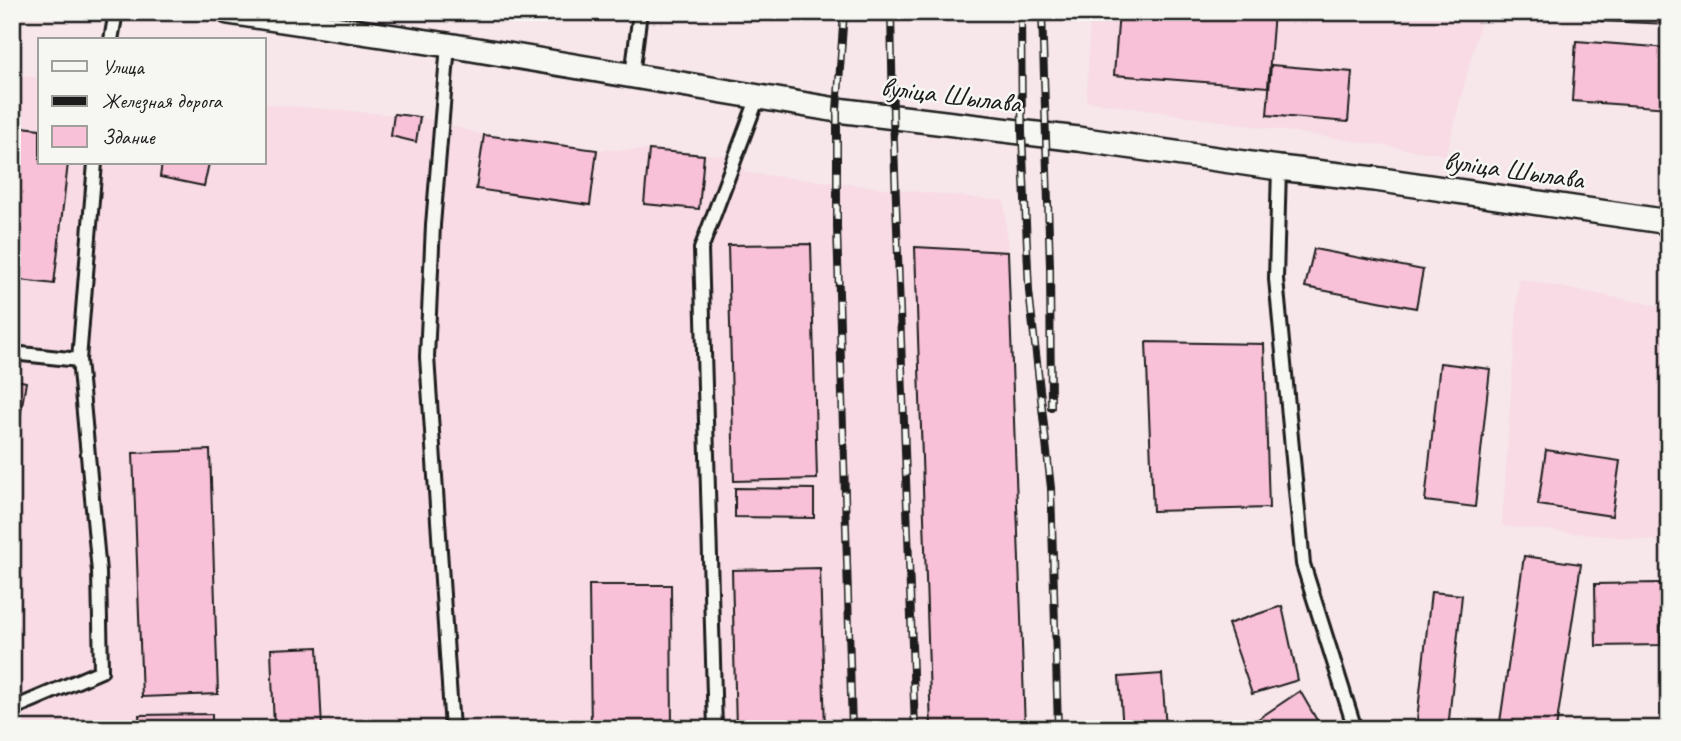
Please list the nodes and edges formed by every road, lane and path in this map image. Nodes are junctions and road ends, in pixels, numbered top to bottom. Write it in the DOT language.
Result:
graph roads {
  1 [pos="116,12"];
  2 [pos="640,12"];
  3 [pos="239,13"];
  4 [pos="111,38"];
  5 [pos="448,45"];
  6 [pos="632,76"];
  7 [pos="758,97"];
  8 [pos="95,164"];
  9 [pos="1279,168"];
  10 [pos="1669,222"];
  11 [pos="12,353"];
  12 [pos="79,360"];
  13 [pos="12,709"];
  14 [pos="452,729"];
  15 [pos="715,729"];
  16 [pos="1354,729"];
  1 -- 4 [label="lane"];
  2 -- 6 [label="lane"];
  3 -- 5 [label="street, вуліца Шылава"];
  5 -- 6 [label="street, вуліца Шылава"];
  5 -- 14 [label="lane"];
  6 -- 7 [label="street, вуліца Шылава"];
  7 -- 9 [label="street, вуліца Шылава"];
  7 -- 15 [label="lane"];
  8 -- 12 [label="lane"];
  9 -- 10 [label="street, вуліца Шылава"];
  9 -- 16 [label="lane"];
  11 -- 12 [label="lane"];
  12 -- 13 [label="lane"];
}
